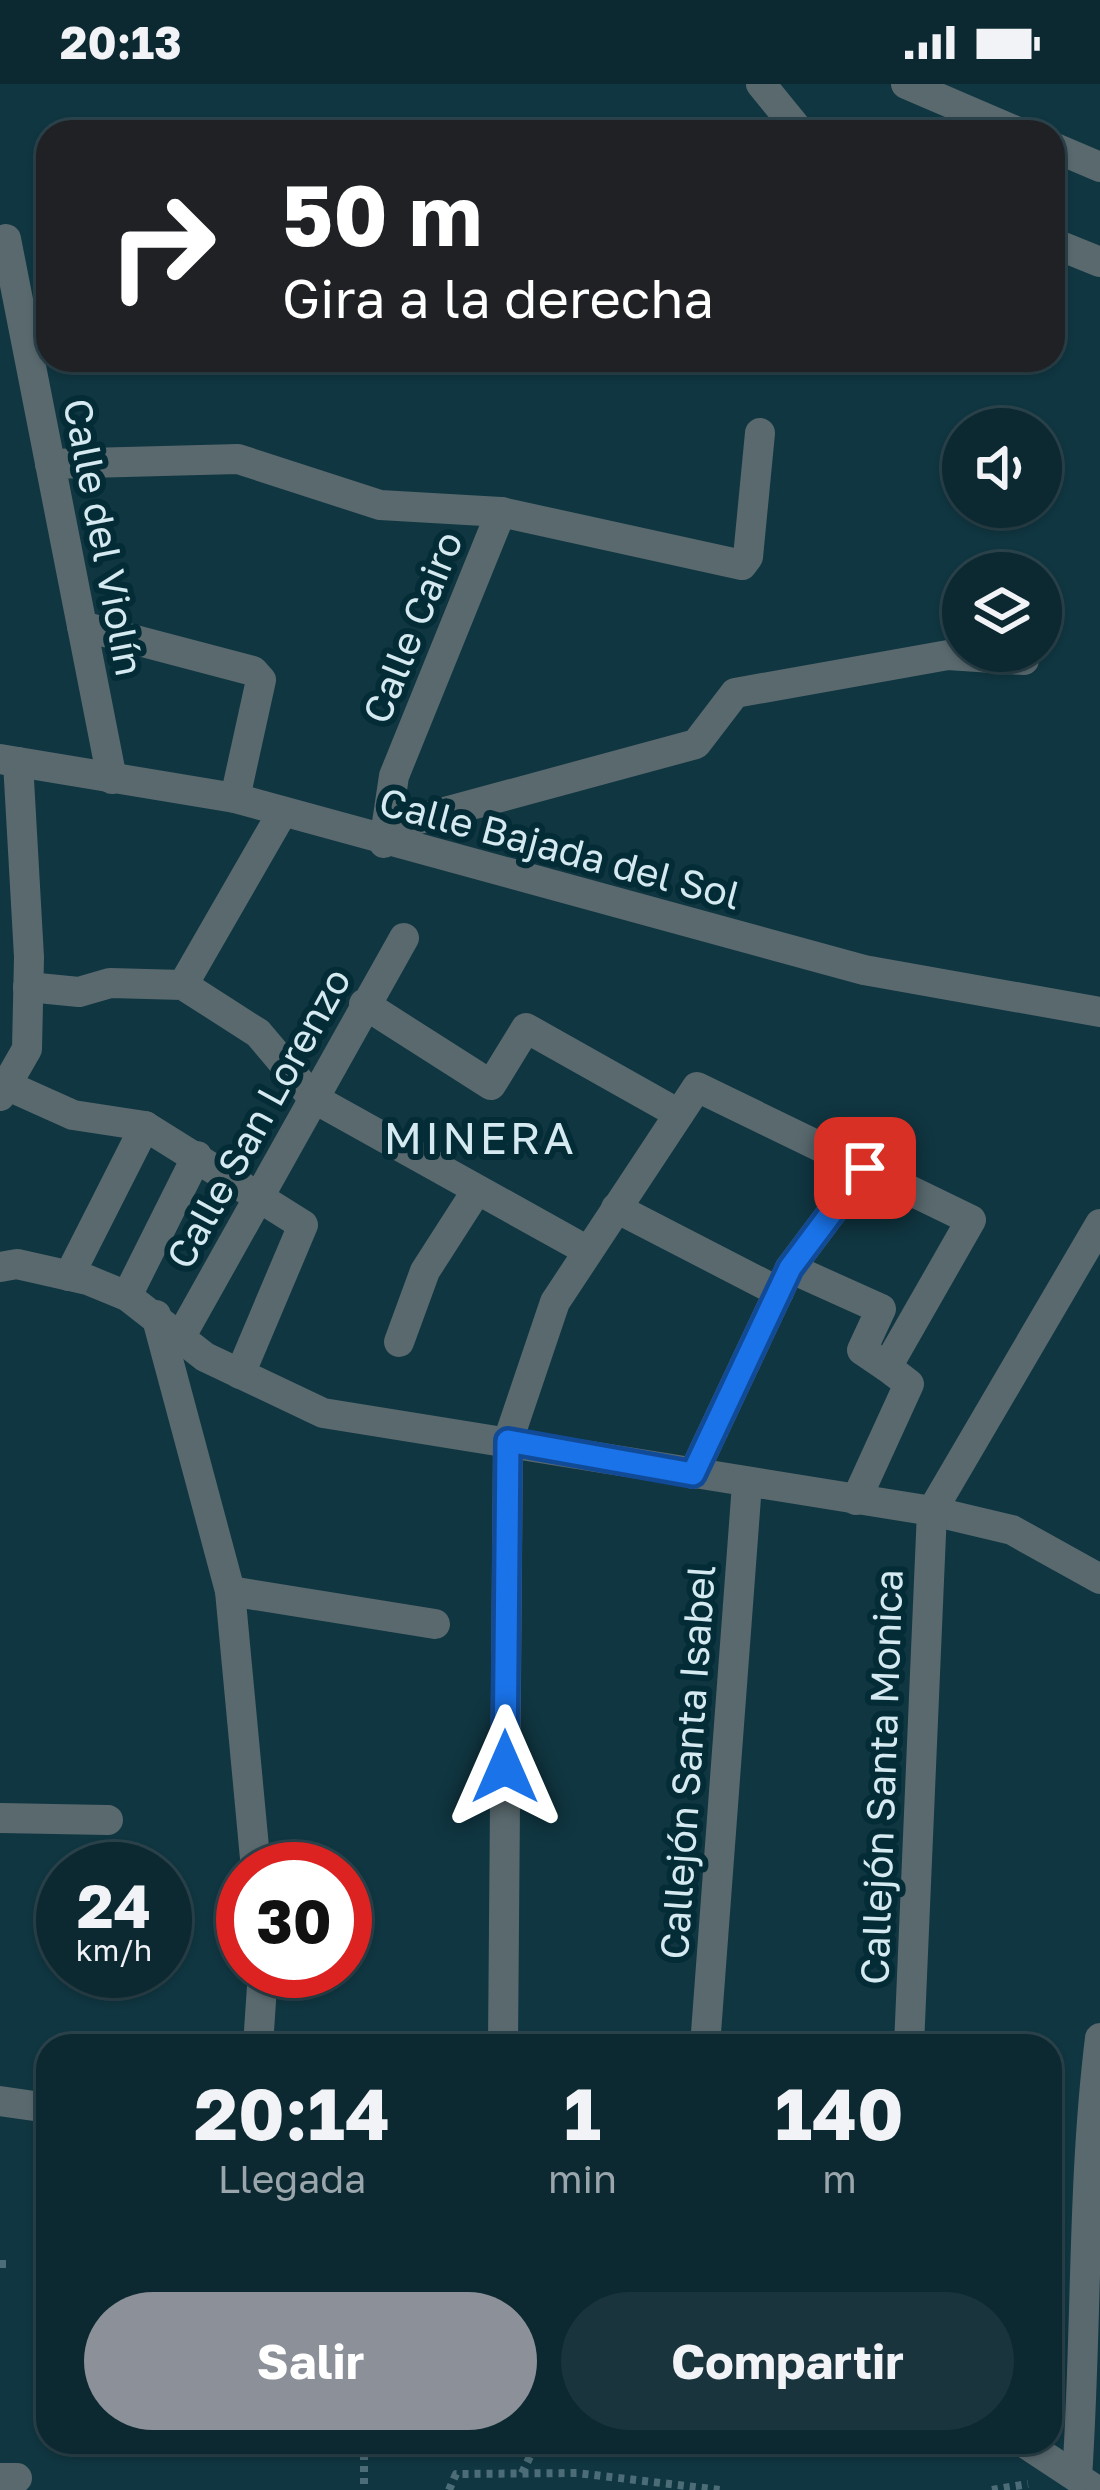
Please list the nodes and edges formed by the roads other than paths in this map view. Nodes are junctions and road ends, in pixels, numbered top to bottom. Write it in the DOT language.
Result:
graph roads {
  1 [pos="761,84"];
  2 [pos="906,84"];
  3 [pos="790,120"];
  4 [pos="990,120"];
  5 [pos="1065,152"];
  6 [pos="1100,167"];
  7 [pos="6,239"];
  8 [pos="1065,249"];
  9 [pos="1100,262"];
  10 [pos="760,433"];
  11 [pos="50,464"];
  12 [pos="501,512"];
  13 [pos="82,626"];
  14 [pos="942,656"];
  15 [pos="9,761"];
  16 [pos="112,779"];
  17 [pos="235,798"];
  18 [pos="282,813"];
  19 [pos="385,835"];
  20 [pos="404,938"];
  21 [pos="183,985"];
  22 [pos="28,987"];
  23 [pos="364,1004"];
  24 [pos="1100,1012"];
  25 [pos="3,1091"];
  26 [pos="313,1098"];
  27 [pos="679,1114"];
  28 [pos="146,1126"];
  29 [pos="197,1156"];
  30 [pos="865,1168"];
  31 [pos="477,1190"];
  32 [pos="259,1195"];
  33 [pos="616,1208"];
  34 [pos="1100,1224"];
  35 [pos="588,1251"];
  36 [pos="0,1267"];
  37 [pos="69,1276"];
  38 [pos="784,1280"];
  39 [pos="127,1296"];
  40 [pos="157,1315"];
  41 [pos="181,1336"];
  42 [pos="399,1342"];
  43 [pos="887,1367"];
  44 [pos="241,1374"];
  45 [pos="508,1441"];
  46 [pos="693,1474"];
  47 [pos="747,1484"];
  48 [pos="856,1500"];
  49 [pos="932,1511"];
  50 [pos="1100,1579"];
  51 [pos="230,1591"];
  52 [pos="435,1624"];
  53 [pos="0,1818"];
  54 [pos="108,1820"];
  55 [pos="253,1842"];
  56 [pos="261,1998"];
  57 [pos="259,2034"];
  58 [pos="503,2034"];
  59 [pos="706,2034"];
  60 [pos="910,2034"];
  61 [pos="1100,2038"];
  62 [pos="0,2101"];
  63 [pos="36,2106"];
  64 [pos="1041,2454"];
  65 [pos="1086,2483"];
  1 -- 3 [label="street"];
  2 -- 4 [label="street"];
  5 -- 6 [label="street"];
  7 -- 11 [label="street, Calle del Violín"];
  8 -- 9 [label="street"];
  10 -- 12 [label="street"];
  11 -- 12 [label="street"];
  11 -- 13 [label="street, Calle del Violín"];
  12 -- 19 [label="street, Calle Cairo"];
  13 -- 16 [label="street, Calle del Violín"];
  13 -- 17 [label="street"];
  14 -- 19 [label="street"];
  15 -- 16 [label="street, Calle Bajada del Sol"];
  15 -- 22 [label="street"];
  16 -- 17 [label="street, Calle Bajada del Sol"];
  17 -- 18 [label="street, Calle Bajada del Sol"];
  18 -- 19 [label="street, Calle Bajada del Sol"];
  18 -- 21 [label="street"];
  19 -- 24 [label="street, Calle Bajada del Sol"];
  20 -- 23 [label="street, Calle San Lorenzo"];
  21 -- 22 [label="street"];
  21 -- 26 [label="street"];
  22 -- 25 [label="street"];
  23 -- 26 [label="street, Calle San Lorenzo"];
  23 -- 27 [label="street"];
  25 -- 28 [label="street"];
  26 -- 31 [label="street"];
  26 -- 32 [label="street, Calle San Lorenzo"];
  27 -- 30 [label="street"];
  27 -- 33 [label="street"];
  28 -- 29 [label="street"];
  28 -- 37 [label="street"];
  29 -- 32 [label="street"];
  29 -- 39 [label="street"];
  30 -- 38 [label="street"];
  30 -- 43 [label="street"];
  31 -- 35 [label="street"];
  31 -- 42 [label="street"];
  32 -- 41 [label="street, Calle San Lorenzo"];
  32 -- 44 [label="street"];
  33 -- 35 [label="street"];
  33 -- 38 [label="street"];
  34 -- 49 [label="street"];
  35 -- 45 [label="street"];
  36 -- 37 [label="street"];
  37 -- 39 [label="street"];
  38 -- 43 [label="street"];
  38 -- 46 [label="street"];
  39 -- 40 [label="street"];
  40 -- 41 [label="street"];
  40 -- 51 [label="street"];
  41 -- 44 [label="street"];
  43 -- 48 [label="street"];
  44 -- 45 [label="street"];
  45 -- 46 [label="street"];
  45 -- 58 [label="street"];
  46 -- 47 [label="street"];
  47 -- 48 [label="street"];
  47 -- 59 [label="street, Callejón Santa Isabel"];
  48 -- 49 [label="street"];
  49 -- 50 [label="street"];
  49 -- 60 [label="street, Callejón Santa Monica"];
  51 -- 52 [label="street"];
  51 -- 55 [label="street"];
  53 -- 54 [label="street"];
  56 -- 57 [label="street"];
  61 -- 65 [label="street"];
  62 -- 63 [label="street"];
  64 -- 65 [label="street"];
}
